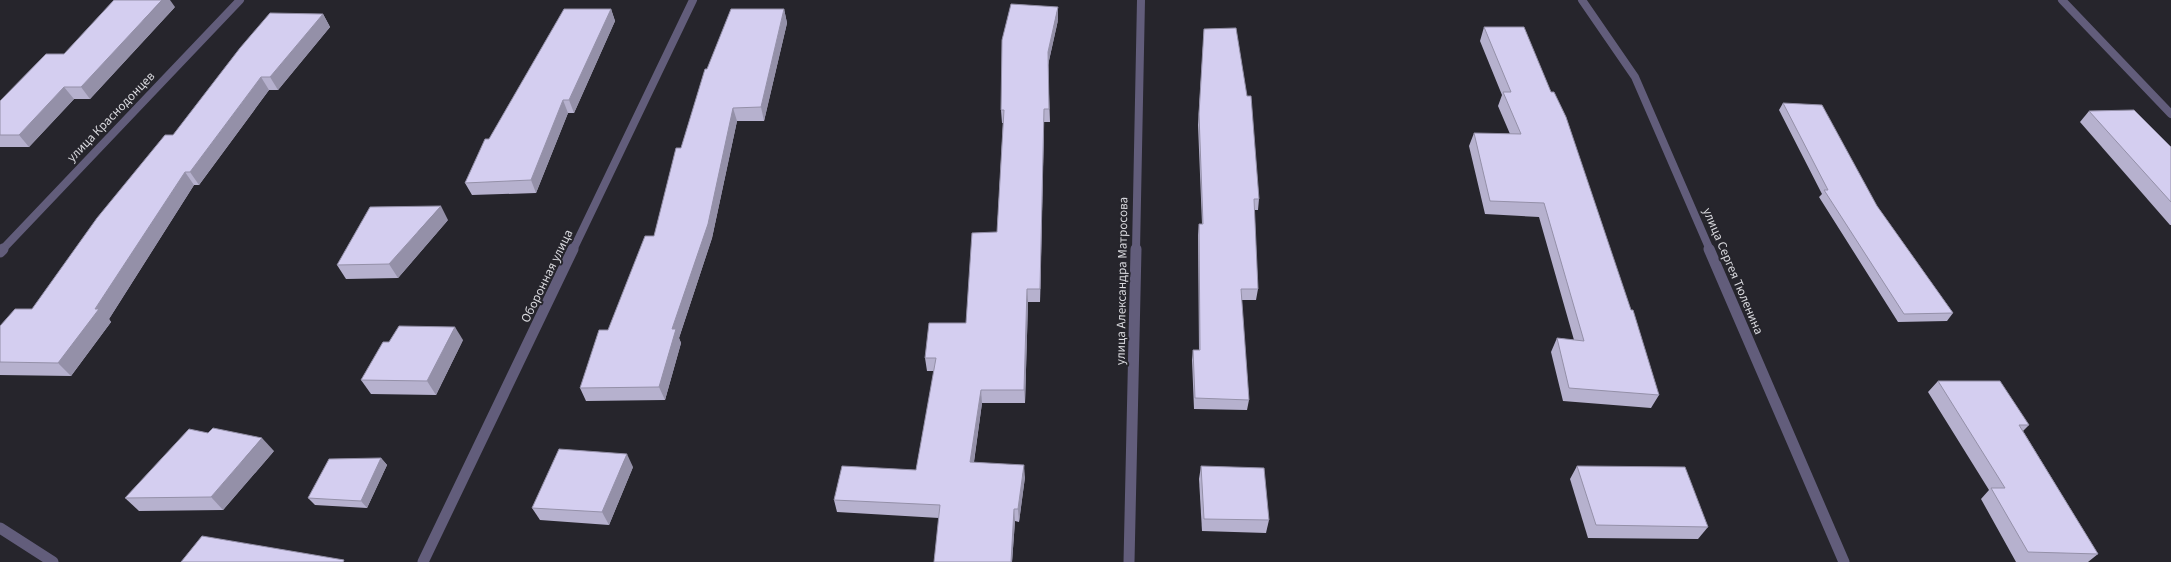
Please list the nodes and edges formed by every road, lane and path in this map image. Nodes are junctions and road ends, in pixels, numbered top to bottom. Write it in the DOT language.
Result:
graph roads {
  1 [pos="240,0"];
  2 [pos="693,0"];
  3 [pos="1140,0"];
  4 [pos="1582,0"];
  5 [pos="2062,0"];
  6 [pos="2171,114"];
  7 [pos="0,252"];
  8 [pos="0,528"];
  9 [pos="53,562"];
  10 [pos="423,562"];
  11 [pos="1129,562"];
  12 [pos="1844,562"];
  1 -- 7 [label="street, улица Краснодонцев"];
  2 -- 10 [label="street, Оборонная улица"];
  3 -- 11 [label="street, улица Александра Матросова"];
  4 -- 12 [label="street, улица Сергея Тюленина"];
  5 -- 6 [label="street"];
  8 -- 9 [label="street"];
}
